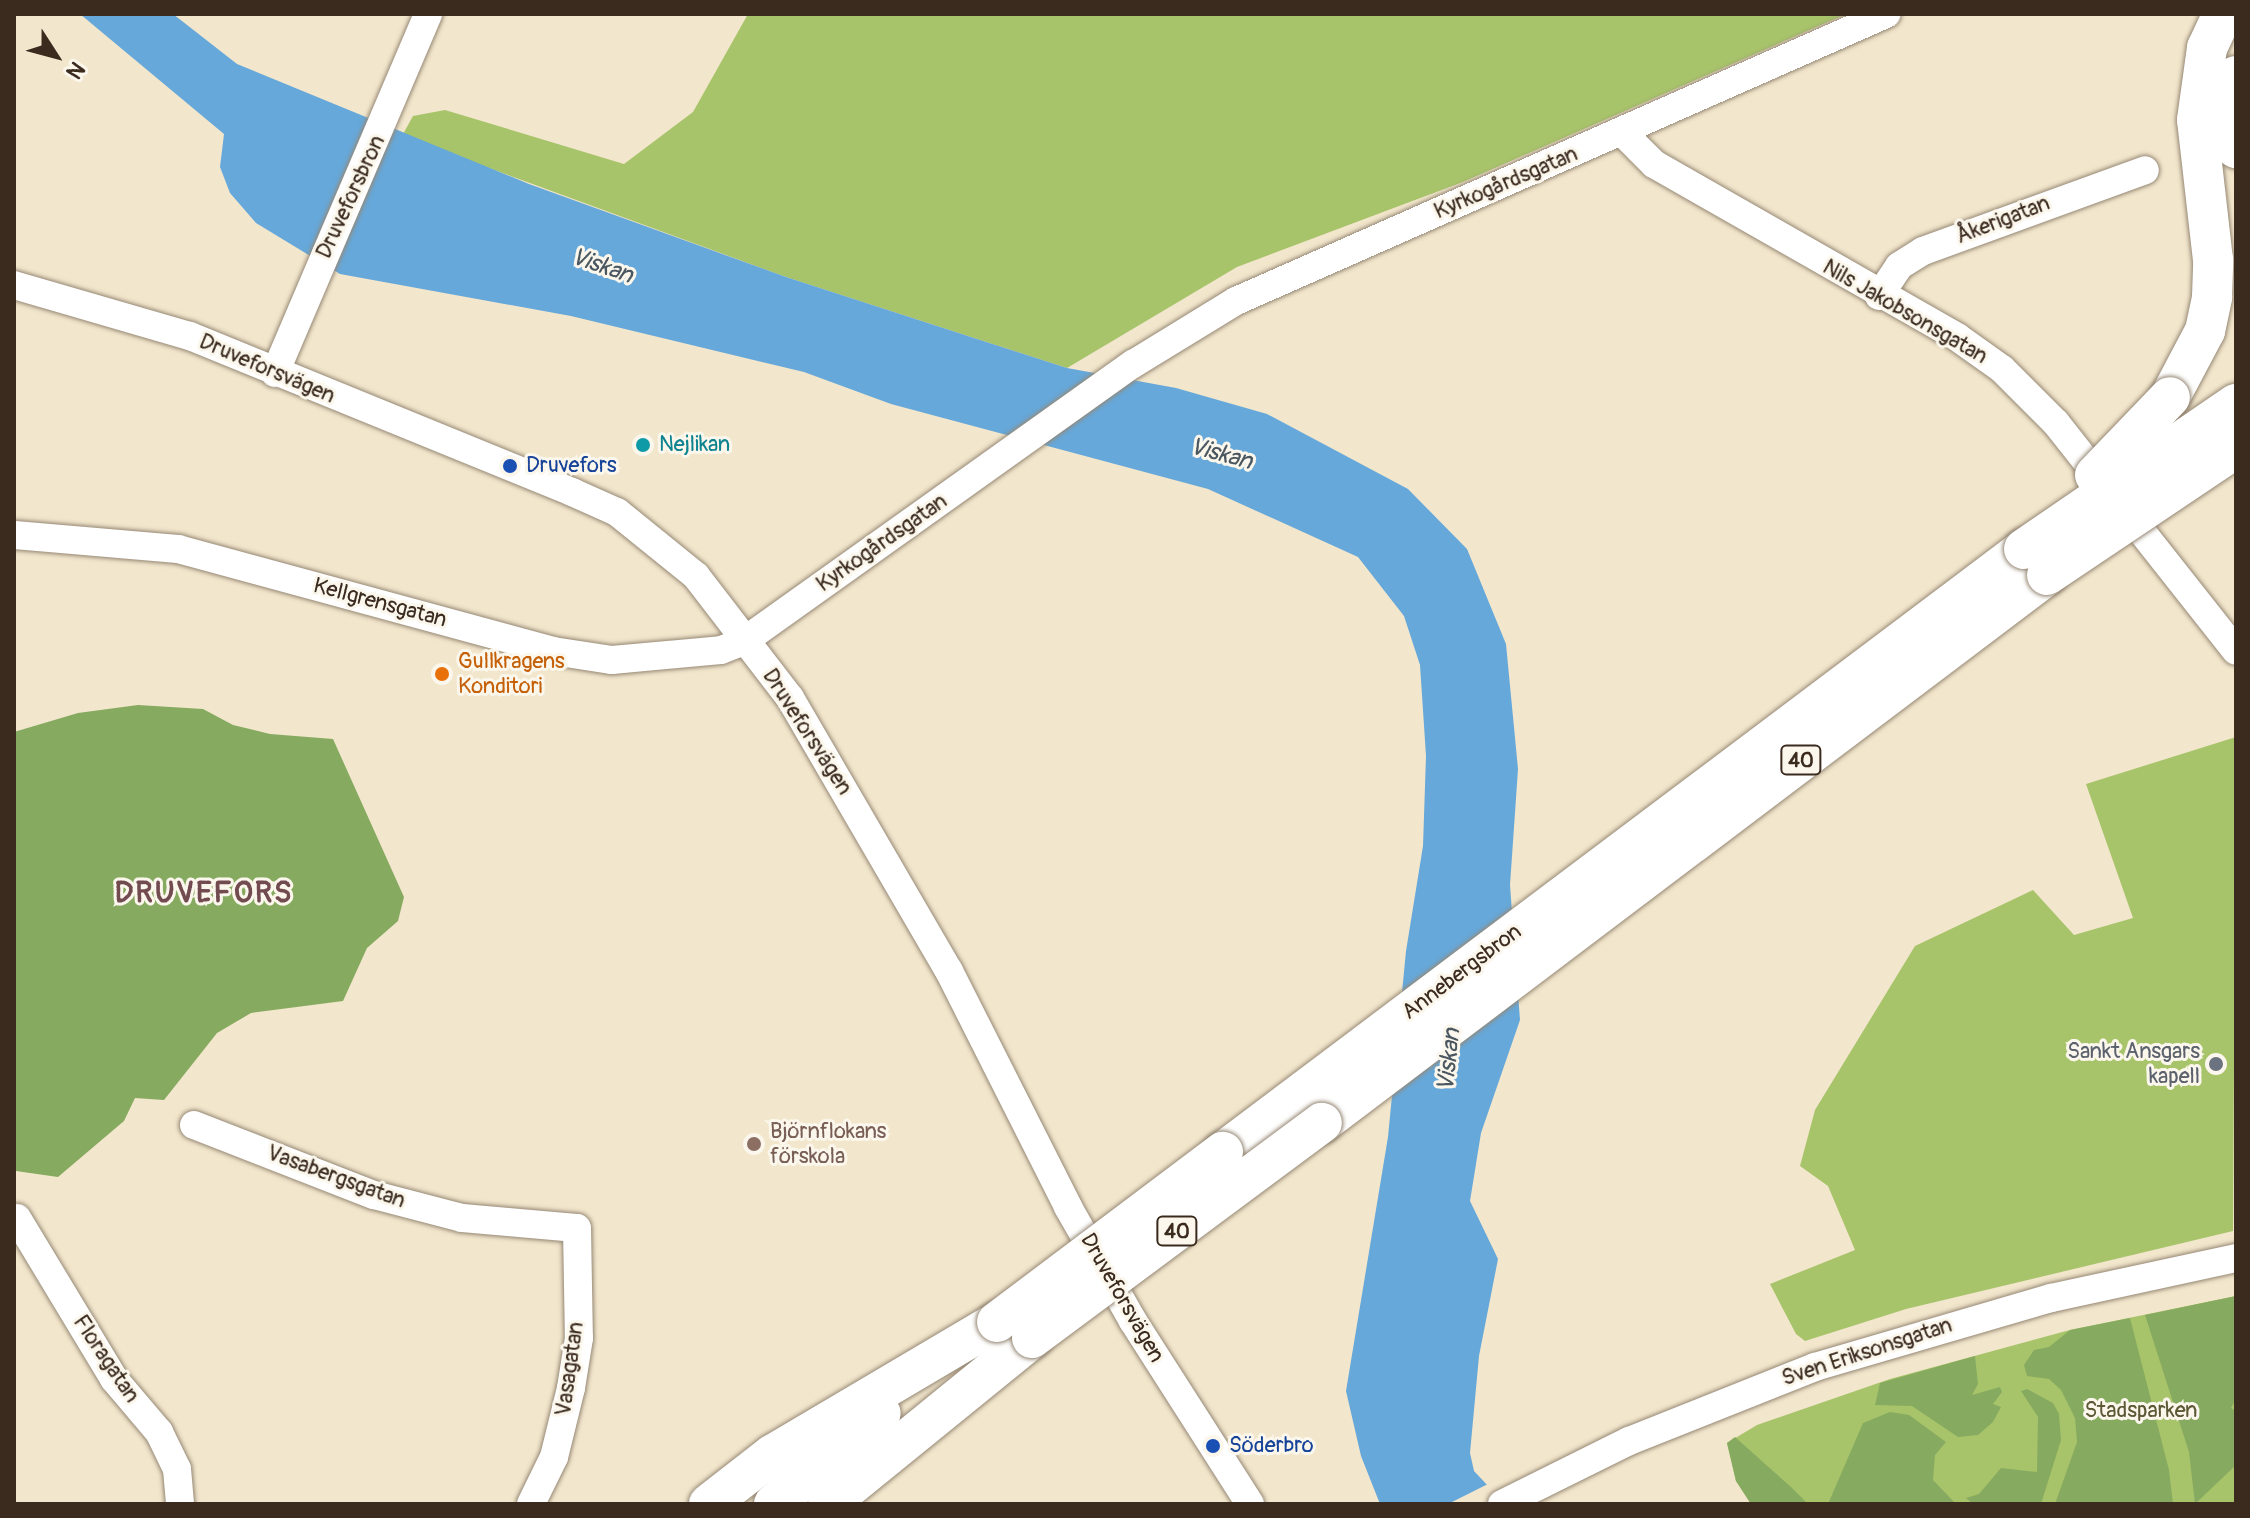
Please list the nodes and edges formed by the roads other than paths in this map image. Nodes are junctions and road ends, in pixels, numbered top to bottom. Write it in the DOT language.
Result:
graph roads {
  1 [pos="428,14"];
  2 [pos="1886,14"];
  3 [pos="2223,14"];
  4 [pos="2236,76"];
  5 [pos="1623,133"];
  6 [pos="2236,148"];
  7 [pos="2145,170"];
  8 [pos="14,285"];
  9 [pos="1879,296"];
  10 [pos="275,373"];
  11 [pos="2236,404"];
  12 [pos="2236,448"];
  13 [pos="14,535"];
  14 [pos="2036,562"];
  15 [pos="744,641"];
  16 [pos="2236,651"];
  17 [pos="194,1125"];
  18 [pos="17,1218"];
  19 [pos="577,1228"];
  20 [pos="2236,1258"];
  21 [pos="1014,1330"];
  22 [pos="1509,1500"];
  23 [pos="180,1504"];
  24 [pos="531,1504"];
  25 [pos="709,1504"];
  26 [pos="774,1504"];
  27 [pos="828,1504"];
  28 [pos="860,1504"];
  29 [pos="1250,1504"];
  1 -- 10 [label="street, Druveforsbron"];
  2 -- 5 [label="street, Kyrkogårdsgatan"];
  3 -- 14 [label="highway, bridge"];
  4 -- 6 [label="highway"];
  5 -- 9 [label="street, Nils Jakobsonsgatan"];
  5 -- 15 [label="street, Kyrkogårdsgatan"];
  7 -- 9 [label="street, Åkerigatan"];
  8 -- 10 [label="street, Druveforsvägen"];
  9 -- 16 [label="street, Nils Jakobsonsgatan"];
  10 -- 15 [label="street, Druveforsvägen"];
  11 -- 14 [label="highway, 40, bridge"];
  12 -- 14 [label="highway, 40, bridge"];
  13 -- 15 [label="street, Kellgrensgatan"];
  14 -- 21 [label="highway, Annebergsbron / 40, bridge"];
  14 -- 21 [label="highway, Annebergsbron / 40, bridge"];
  15 -- 29 [label="street, Druveforsvägen"];
  17 -- 19 [label="street, Vasabergsgatan"];
  18 -- 23 [label="street, Floragatan"];
  19 -- 24 [label="street, Vasagatan"];
  20 -- 22 [label="street, Sven Eriksonsgatan"];
  21 -- 25 [label="highway"];
  21 -- 26 [label="highway, 40"];
  21 -- 27 [label="highway, 40"];
  21 -- 28 [label="highway"];
}
